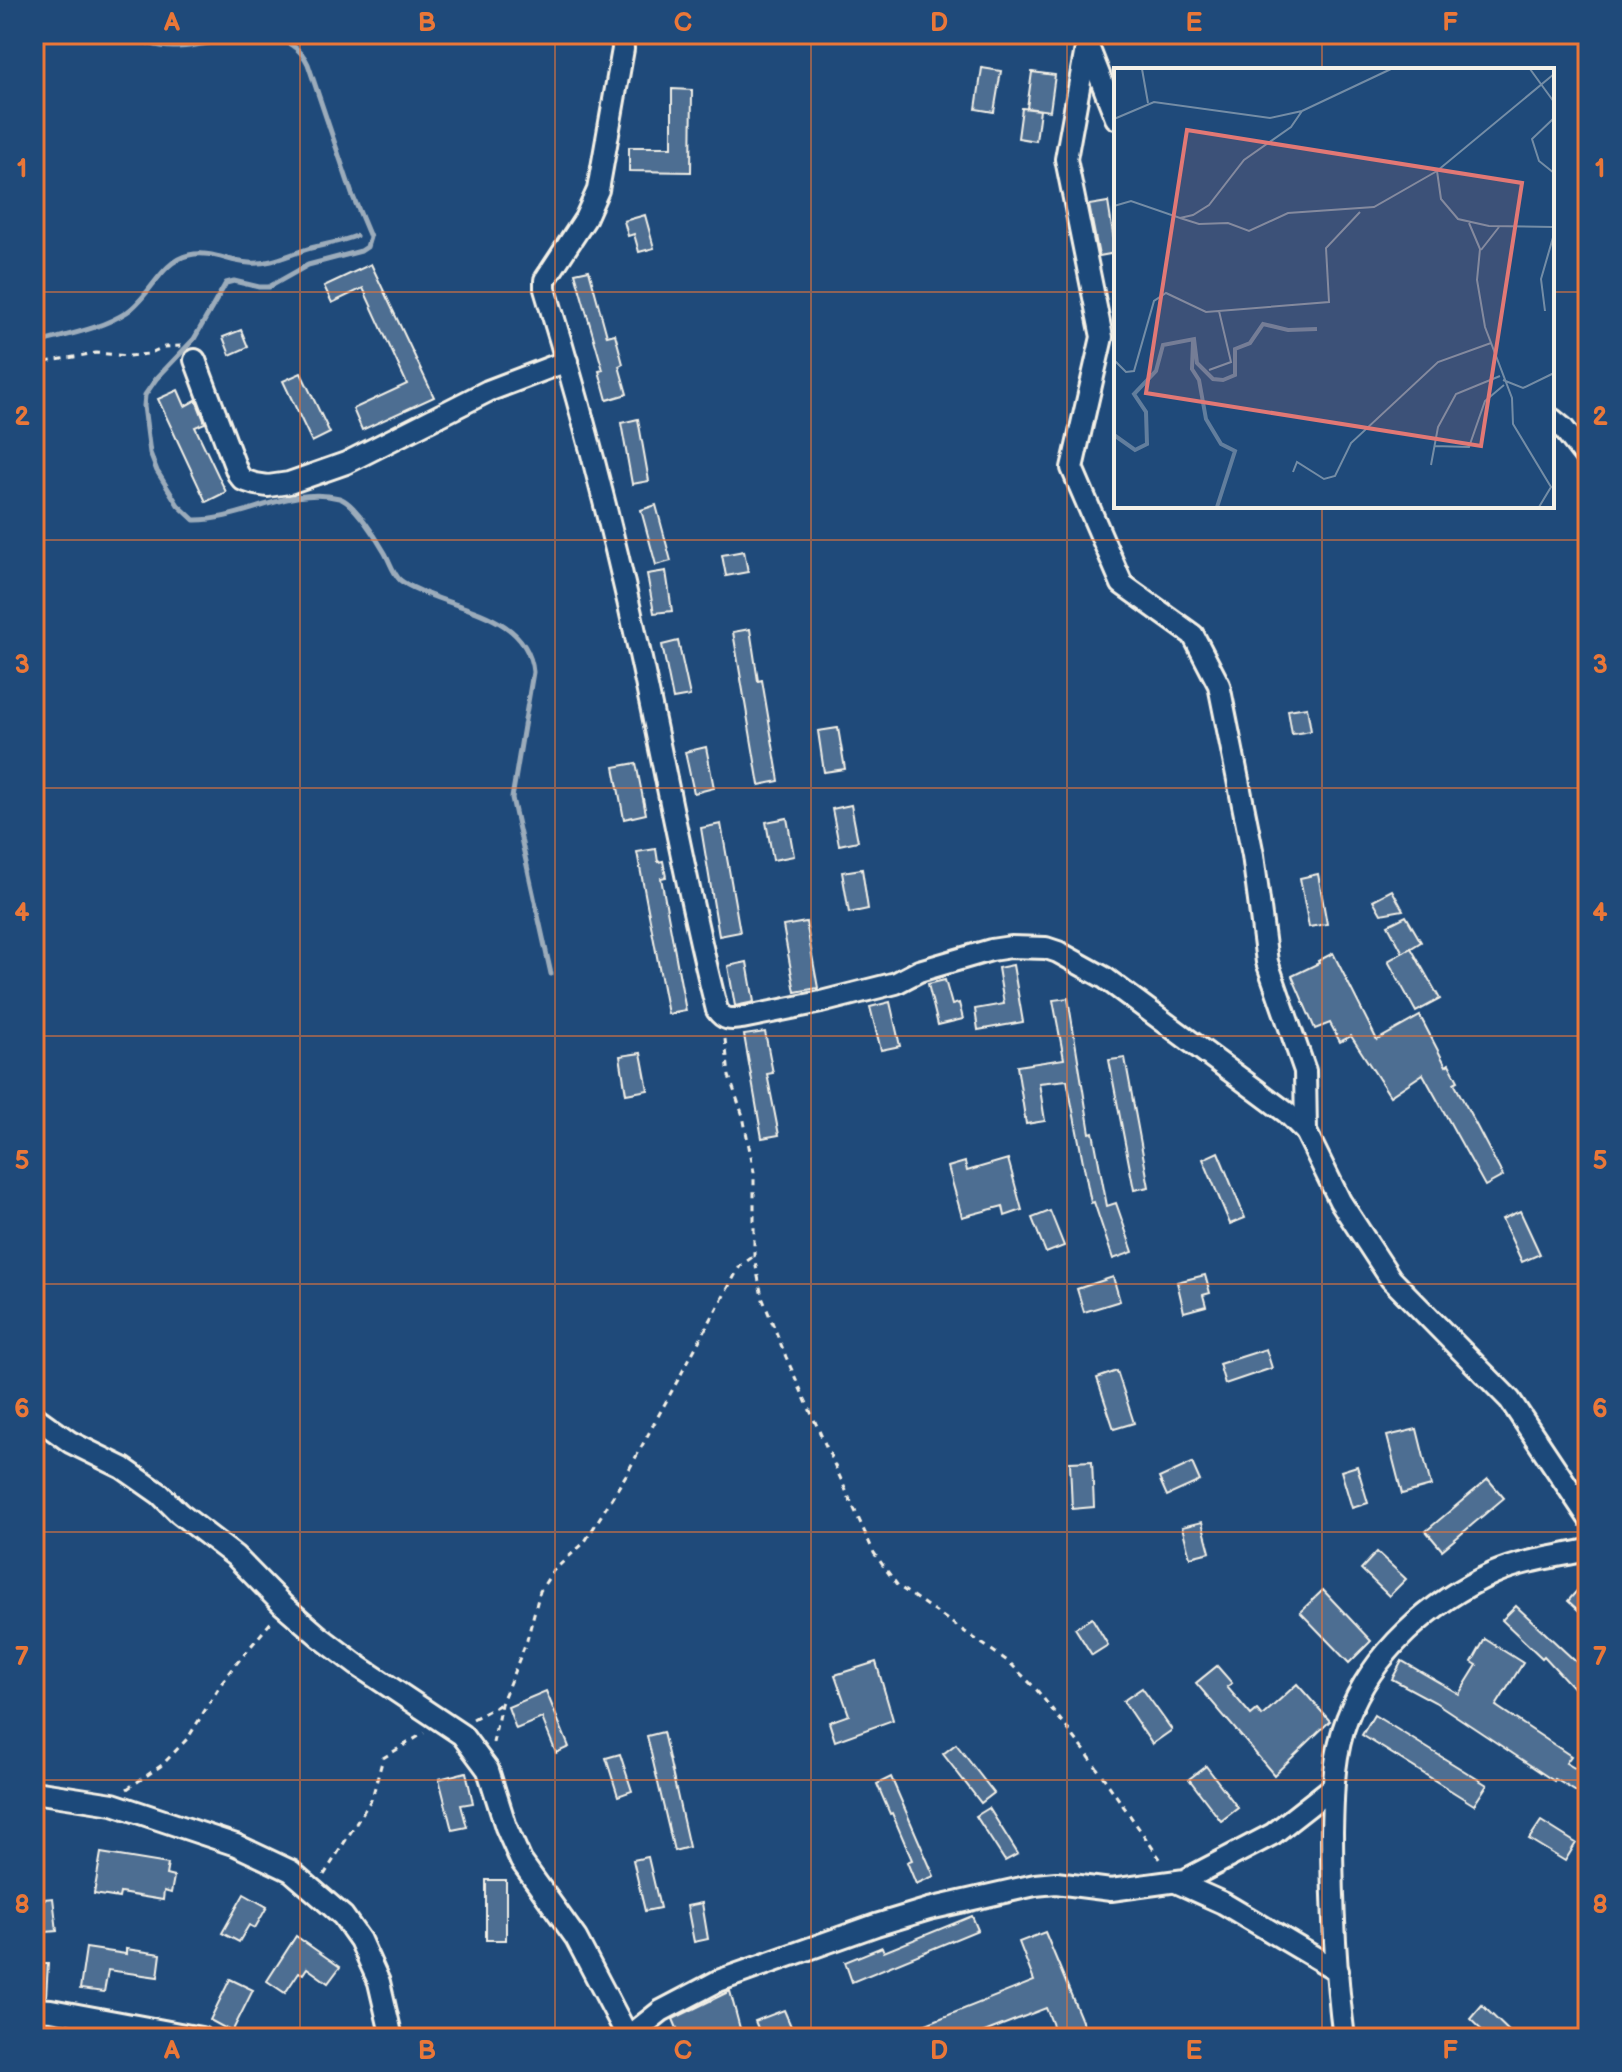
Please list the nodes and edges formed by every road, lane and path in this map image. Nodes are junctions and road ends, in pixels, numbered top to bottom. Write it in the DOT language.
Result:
graph roads {
  1 [pos="622,34"];
  2 [pos="1088,38"];
  3 [pos="1114,112"];
  4 [pos="189,353"];
  5 [pos="567,361"];
  6 [pos="34,364"];
  7 [pos="1554,421"];
  8 [pos="1588,460"];
  9 [pos="729,1020"];
  10 [pos="1306,1132"];
  11 [pos="754,1256"];
  12 [pos="34,1416"];
  13 [pos="1588,1517"];
  14 [pos="1588,1550"];
  15 [pos="283,1605"];
  16 [pos="501,1704"];
  17 [pos="443,1723"];
  18 [pos="488,1770"];
  19 [pos="1333,1787"];
  20 [pos="34,1792"];
  21 [pos="113,1804"];
  22 [pos="1176,1882"];
  23 [pos="315,1890"];
  24 [pos="1338,1971"];
  25 [pos="34,2009"];
  26 [pos="201,2038"];
  27 [pos="392,2038"];
  28 [pos="627,2038"];
  29 [pos="1344,2038"];
  1 -- 5 [label="street"];
  2 -- 3 [label="street"];
  2 -- 10 [label="street"];
  4 -- 5 [label="street"];
  4 -- 6 [label="path"];
  5 -- 9 [label="street"];
  7 -- 8 [label="street"];
  9 -- 10 [label="street"];
  9 -- 11 [label="path"];
  10 -- 13 [label="street"];
  11 -- 16 [label="path"];
  11 -- 22 [label="path"];
  12 -- 15 [label="street"];
  14 -- 19 [label="street"];
  15 -- 17 [label="street"];
  15 -- 21 [label="path"];
  16 -- 17 [label="path"];
  16 -- 18 [label="path"];
  17 -- 18 [label="street"];
  17 -- 23 [label="path"];
  18 -- 28 [label="street"];
  19 -- 22 [label="street"];
  19 -- 24 [label="street"];
  20 -- 21 [label="street"];
  21 -- 23 [label="street"];
  22 -- 24 [label="street"];
  22 -- 28 [label="street"];
  23 -- 27 [label="street"];
  24 -- 29 [label="street"];
  25 -- 26 [label="street"];
}
